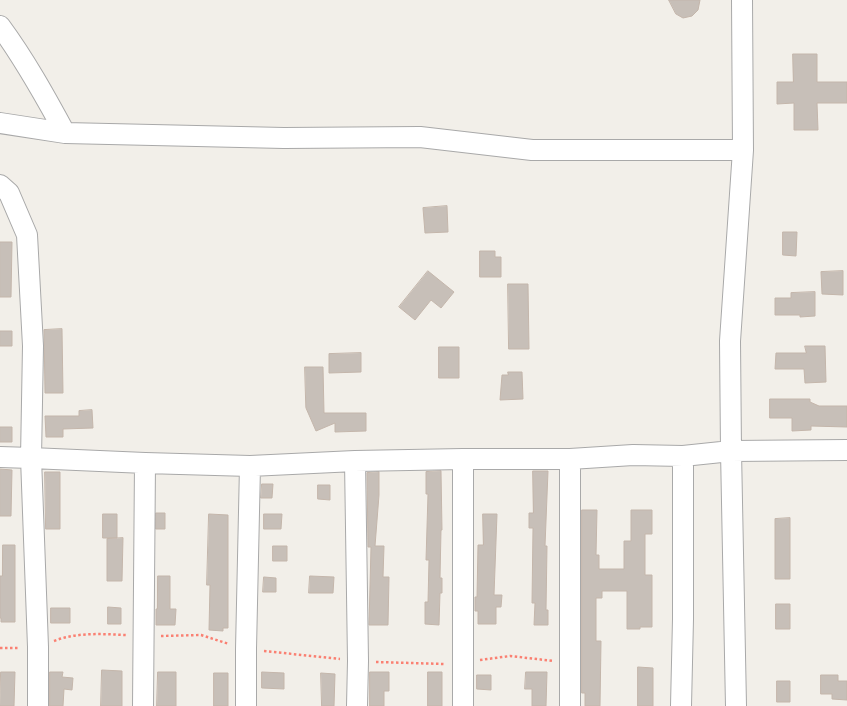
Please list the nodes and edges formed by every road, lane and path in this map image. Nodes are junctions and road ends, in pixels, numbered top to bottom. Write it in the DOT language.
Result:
graph roads {
  1 [pos="742,0"];
  2 [pos="0,26"];
  3 [pos="0,123"];
  4 [pos="65,133"];
  5 [pos="743,150"];
  6 [pos="0,185"];
  7 [pos="847,450"];
  8 [pos="731,451"];
  9 [pos="683,456"];
  10 [pos="0,457"];
  11 [pos="31,458"];
  12 [pos="464,459"];
  13 [pos="570,459"];
  14 [pos="355,461"];
  15 [pos="145,463"];
  16 [pos="250,466"];
  17 [pos="144,636"];
  18 [pos="38,647"];
  19 [pos="0,648"];
  20 [pos="246,649"];
  21 [pos="358,661"];
  22 [pos="570,663"];
  23 [pos="463,665"];
  24 [pos="38,706"];
  25 [pos="143,706"];
  26 [pos="246,706"];
  27 [pos="357,706"];
  28 [pos="463,706"];
  29 [pos="570,706"];
  30 [pos="681,706"];
  31 [pos="736,706"];
  1 -- 5 [label="street"];
  2 -- 4 [label="street"];
  3 -- 4 [label="street"];
  4 -- 5 [label="street"];
  5 -- 8 [label="street"];
  6 -- 11 [label="street"];
  7 -- 8 [label="street"];
  8 -- 9 [label="street"];
  8 -- 31 [label="street"];
  9 -- 13 [label="street"];
  9 -- 30 [label="street"];
  10 -- 11 [label="street"];
  11 -- 15 [label="street"];
  11 -- 18 [label="street"];
  12 -- 13 [label="street"];
  12 -- 14 [label="street"];
  12 -- 23 [label="street"];
  13 -- 22 [label="street"];
  14 -- 16 [label="street"];
  14 -- 21 [label="street"];
  15 -- 16 [label="street"];
  15 -- 17 [label="street"];
  16 -- 20 [label="street"];
  17 -- 18 [label="path"];
  17 -- 20 [label="path"];
  17 -- 25 [label="street"];
  18 -- 19 [label="path"];
  18 -- 24 [label="street"];
  20 -- 21 [label="path"];
  20 -- 26 [label="street"];
  21 -- 23 [label="path"];
  21 -- 27 [label="street"];
  22 -- 23 [label="path"];
  22 -- 29 [label="street"];
  23 -- 28 [label="street"];
}
